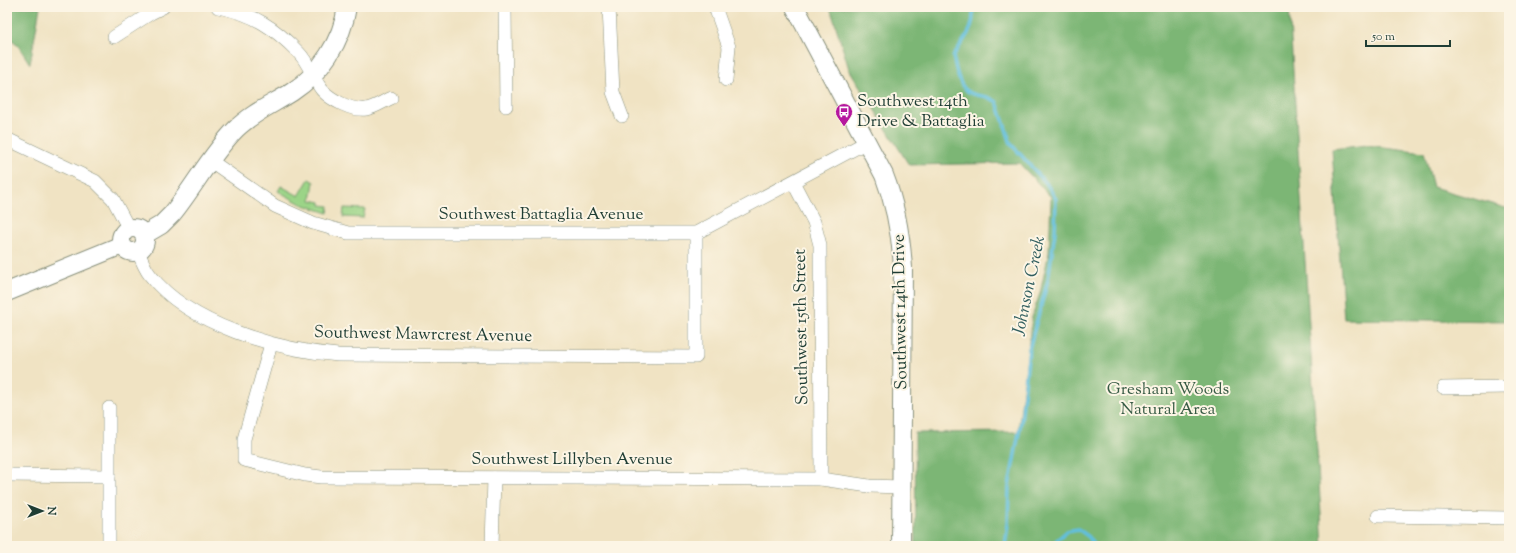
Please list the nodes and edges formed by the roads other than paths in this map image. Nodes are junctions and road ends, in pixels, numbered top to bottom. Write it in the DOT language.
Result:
graph roads {
  1 [pos="163,7"];
  2 [pos="218,7"];
  3 [pos="347,7"];
  4 [pos="505,7"];
  5 [pos="609,7"];
  6 [pos="715,7"];
  7 [pos="795,7"];
  8 [pos="114,37"];
  9 [pos="313,74"];
  10 [pos="726,80"];
  11 [pos="391,98"];
  12 [pos="506,106"];
  13 [pos="622,116"];
  14 [pos="7,139"];
  15 [pos="867,142"];
  16 [pos="211,161"];
  17 [pos="793,182"];
  18 [pos="696,233"];
  19 [pos="133,240"];
  20 [pos="7,292"];
  21 [pos="271,344"];
  22 [pos="1509,387"];
  23 [pos="1443,388"];
  24 [pos="109,408"];
  25 [pos="7,475"];
  26 [pos="109,476"];
  27 [pos="494,478"];
  28 [pos="821,478"];
  29 [pos="902,487"];
  30 [pos="1378,516"];
  31 [pos="1509,518"];
  32 [pos="109,546"];
  33 [pos="492,546"];
  34 [pos="902,546"];
  1 -- 8 [label="street"];
  2 -- 9 [label="street"];
  3 -- 9 [label="street"];
  4 -- 12 [label="street"];
  5 -- 13 [label="street"];
  6 -- 10 [label="street"];
  7 -- 15 [label="street, Southwest 14th Drive"];
  9 -- 11 [label="street"];
  9 -- 16 [label="street"];
  14 -- 19 [label="street, Southwest Mawrcrest Avenue"];
  15 -- 17 [label="street, Southwest Battaglia Avenue"];
  15 -- 29 [label="street, Southwest 14th Drive"];
  16 -- 18 [label="street, Southwest Battaglia Avenue"];
  16 -- 19 [label="street"];
  17 -- 18 [label="street, Southwest Battaglia Avenue"];
  17 -- 28 [label="street, Southwest 15th Street"];
  18 -- 21 [label="street, Southwest Mawrcrest Avenue"];
  19 -- 20 [label="street"];
  19 -- 21 [label="street, Southwest Mawrcrest Avenue"];
  21 -- 27 [label="street, Southwest Lillyben Avenue"];
  22 -- 23 [label="street"];
  24 -- 26 [label="street"];
  25 -- 26 [label="street"];
  26 -- 32 [label="street"];
  27 -- 28 [label="street, Southwest Lillyben Avenue"];
  27 -- 33 [label="street"];
  28 -- 29 [label="street, Southwest Lillyben Avenue"];
  29 -- 34 [label="street, Southwest 14th Drive"];
  30 -- 31 [label="street"];
}
